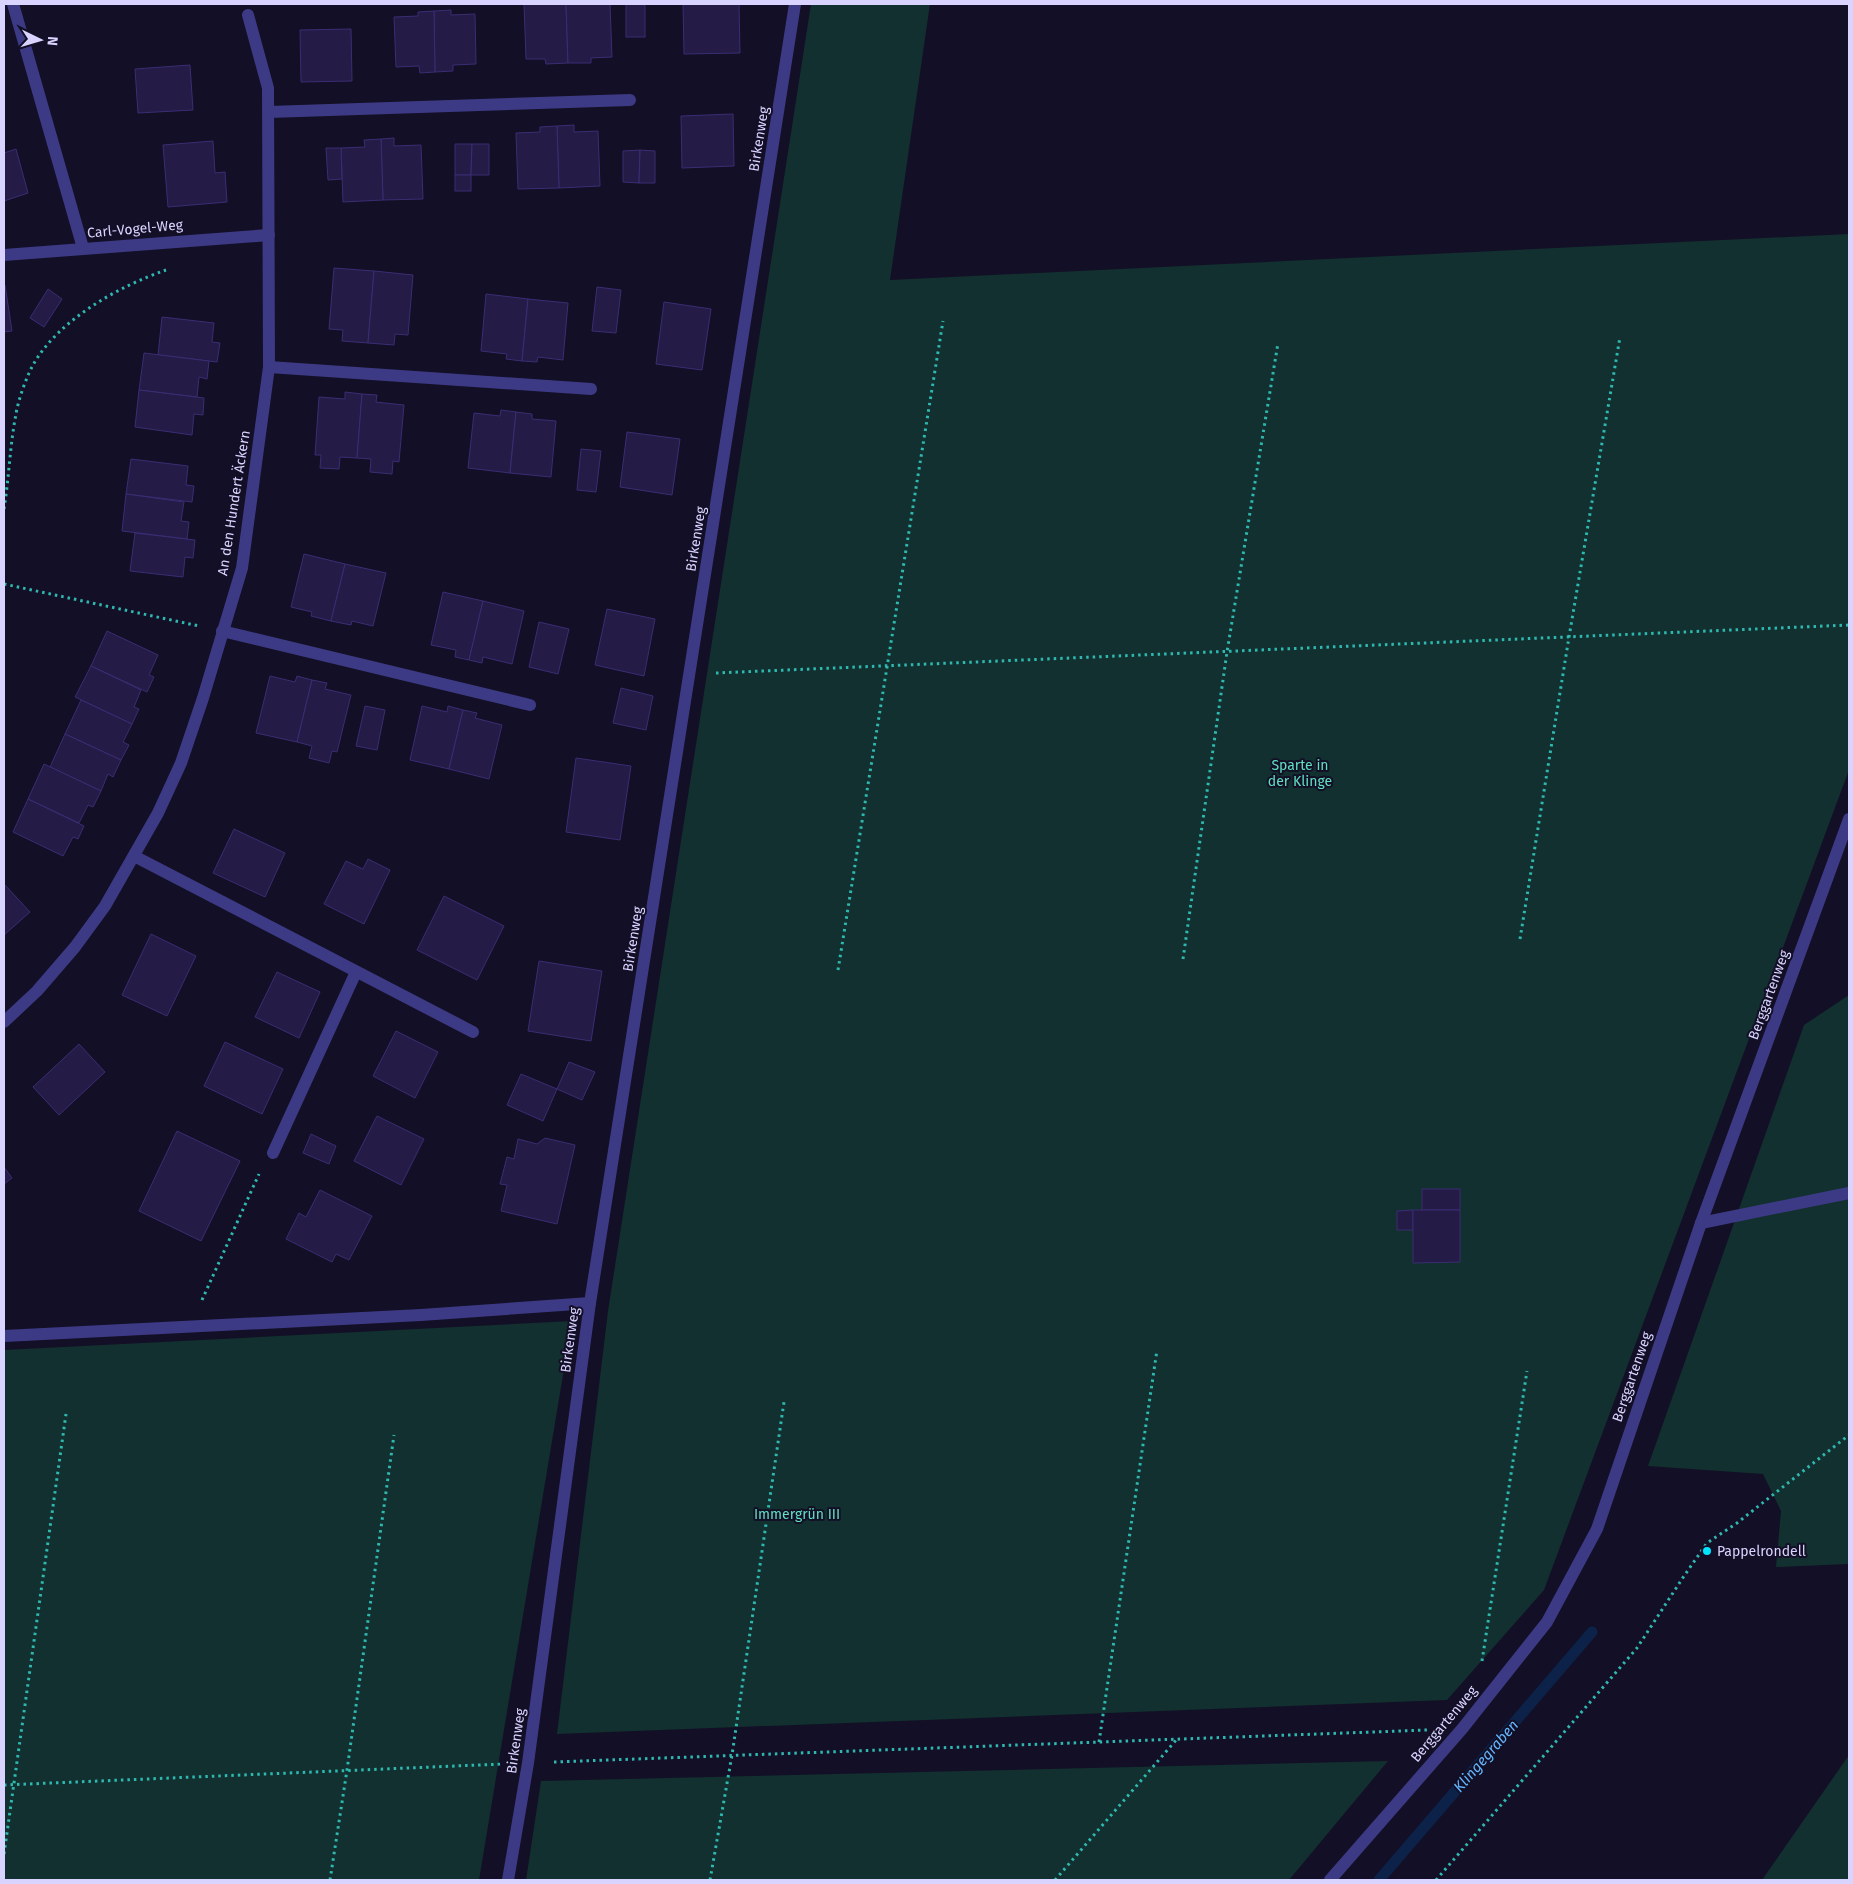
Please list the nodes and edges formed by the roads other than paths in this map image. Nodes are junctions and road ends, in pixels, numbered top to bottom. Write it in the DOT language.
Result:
graph roads {
  1 [pos="12,4"];
  2 [pos="795,4"];
  3 [pos="248,15"];
  4 [pos="630,100"];
  5 [pos="269,112"];
  6 [pos="269,235"];
  7 [pos="83,248"];
  8 [pos="4,255"];
  9 [pos="269,367"];
  10 [pos="591,389"];
  11 [pos="222,631"];
  12 [pos="530,705"];
  13 [pos="1849,819"];
  14 [pos="134,856"];
  15 [pos="356,972"];
  16 [pos="4,1022"];
  17 [pos="473,1032"];
  18 [pos="273,1153"];
  19 [pos="1849,1193"];
  20 [pos="1702,1222"];
  21 [pos="590,1303"];
  22 [pos="4,1336"];
  23 [pos="508,1880"];
  24 [pos="1330,1880"];
  1 -- 7 [label="street"];
  2 -- 21 [label="street, Birkenweg"];
  3 -- 5 [label="street, An den Hundert Äckern"];
  4 -- 5 [label="street"];
  5 -- 6 [label="street, An den Hundert Äckern"];
  6 -- 7 [label="street, Carl-Vogel-Weg"];
  6 -- 9 [label="street, An den Hundert Äckern"];
  7 -- 8 [label="street, Carl-Vogel-Weg"];
  9 -- 10 [label="street"];
  9 -- 11 [label="street, An den Hundert Äckern"];
  11 -- 12 [label="street"];
  11 -- 14 [label="street, An den Hundert Äckern"];
  13 -- 20 [label="street, Berggartenweg"];
  14 -- 15 [label="street"];
  14 -- 16 [label="street, An den Hundert Äckern"];
  15 -- 17 [label="street"];
  15 -- 18 [label="street"];
  19 -- 20 [label="street"];
  20 -- 24 [label="street, Berggartenweg"];
  21 -- 22 [label="street"];
  21 -- 23 [label="street, Birkenweg"];
}
